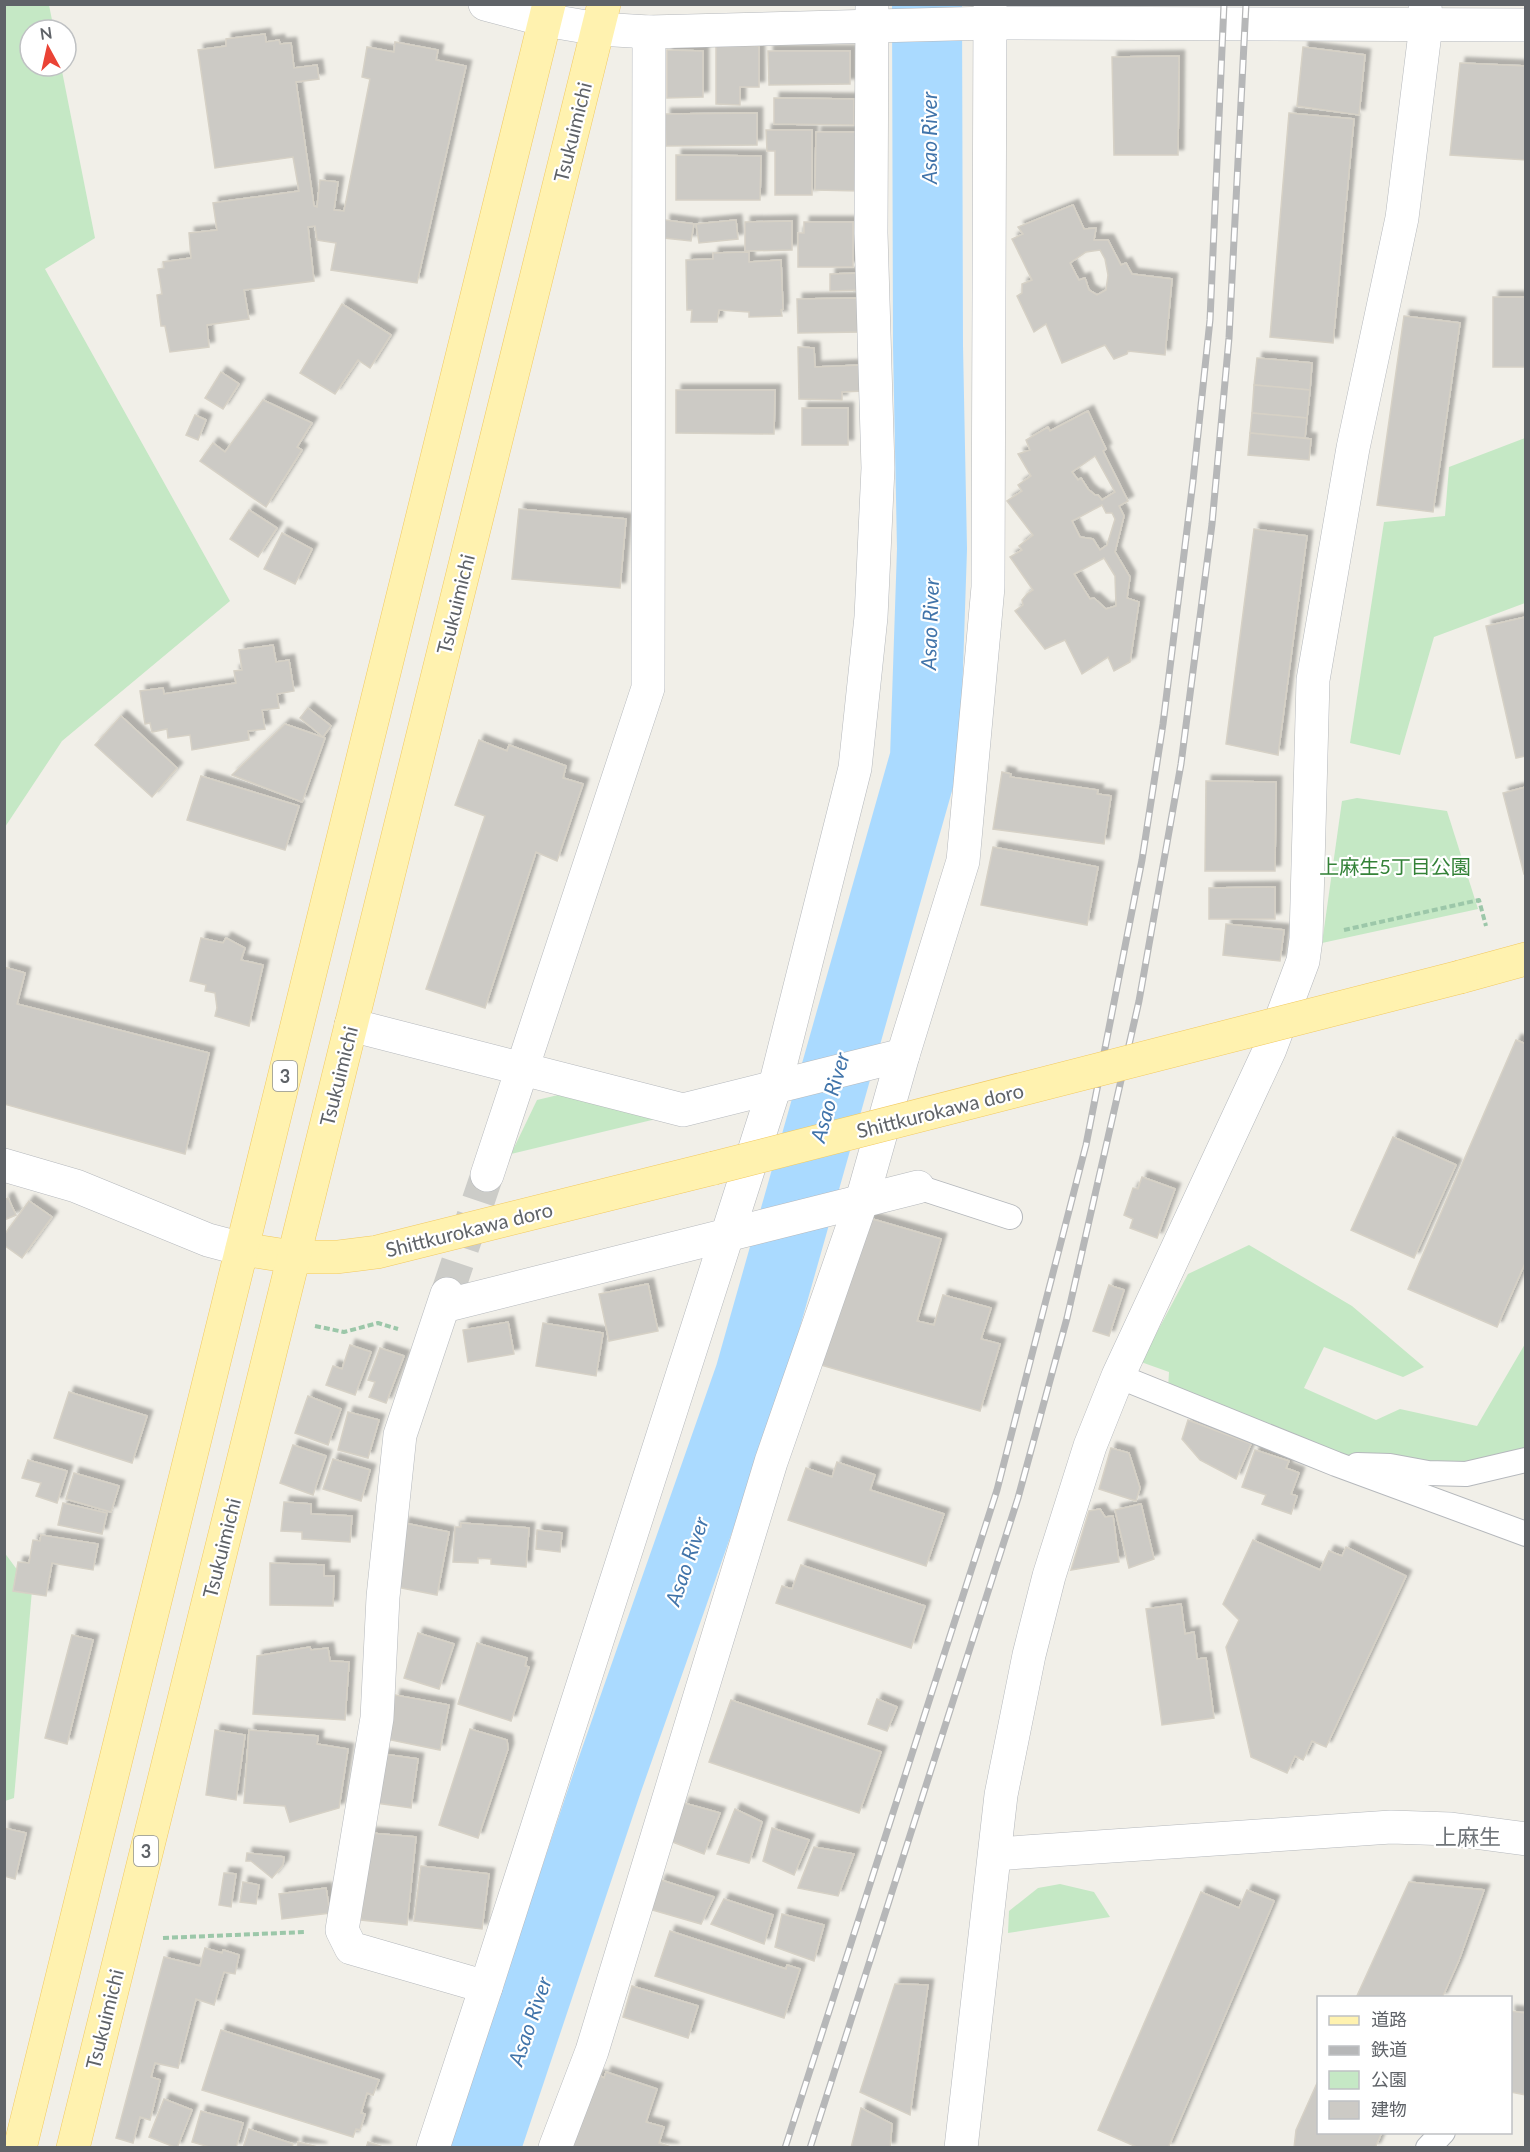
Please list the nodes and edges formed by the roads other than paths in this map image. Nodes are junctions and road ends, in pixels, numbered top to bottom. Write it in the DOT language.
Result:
graph roads {
  1 [pos="485,4"];
  2 [pos="547,12"];
  3 [pos="990,14"];
  4 [pos="1425,15"];
  5 [pos="601,17"];
  6 [pos="882,20"];
  7 [pos="1526,25"];
  8 [pos="649,32"];
  9 [pos="1526,959"];
  10 [pos="351,1025"];
  11 [pos="903,1055"];
  12 [pos="522,1068"];
  13 [pos="784,1084"];
  14 [pos="4,1165"];
  15 [pos="487,1175"];
  16 [pos="918,1187"];
  17 [pos="862,1200"];
  18 [pos="1010,1217"];
  19 [pos="732,1233"];
  20 [pos="242,1249"];
  21 [pos="293,1257"];
  22 [pos="1118,1376"];
  23 [pos="1526,1460"];
  24 [pos="1336,1464"];
  25 [pos="1526,1534"];
  26 [pos="1526,1839"];
  27 [pos="995,1854"];
  28 [pos="486,1987"];
  29 [pos="1442,2134"];
  30 [pos="20,2148"];
  31 [pos="73,2148"];
  32 [pos="433,2148"];
  33 [pos="555,2148"];
  34 [pos="961,2148"];
  35 [pos="1428,2148"];
  1 -- 2 [label="street"];
  2 -- 5 [label="street"];
  2 -- 20 [label="main road, 3"];
  3 -- 4 [label="street"];
  3 -- 6 [label="street"];
  3 -- 11 [label="street"];
  4 -- 7 [label="street"];
  4 -- 22 [label="street"];
  5 -- 8 [label="street"];
  5 -- 10 [label="main road, Tsukuimichi / 3"];
  6 -- 8 [label="street"];
  6 -- 13 [label="street"];
  8 -- 12 [label="street"];
  9 -- 21 [label="main road, Shittkurokawa doro, bridge"];
  10 -- 12 [label="street"];
  10 -- 21 [label="main road, Tsukuimichi / 3"];
  11 -- 13 [label="street"];
  11 -- 17 [label="street"];
  12 -- 13 [label="street"];
  12 -- 15 [label="street"];
  13 -- 19 [label="street"];
  14 -- 20 [label="street"];
  16 -- 17 [label="street"];
  16 -- 18 [label="lane"];
  17 -- 19 [label="street"];
  17 -- 33 [label="street"];
  19 -- 28 [label="street"];
  19 -- 28 [label="street"];
  20 -- 21 [label="main road, Shittkurokawa doro"];
  20 -- 30 [label="main road, 3"];
  21 -- 31 [label="main road, Tsukuimichi / 3"];
  22 -- 24 [label="lane"];
  22 -- 27 [label="street"];
  23 -- 24 [label="lane"];
  24 -- 25 [label="lane"];
  26 -- 27 [label="street"];
  27 -- 34 [label="street"];
  28 -- 32 [label="street"];
  29 -- 35 [label="lane"];
}
